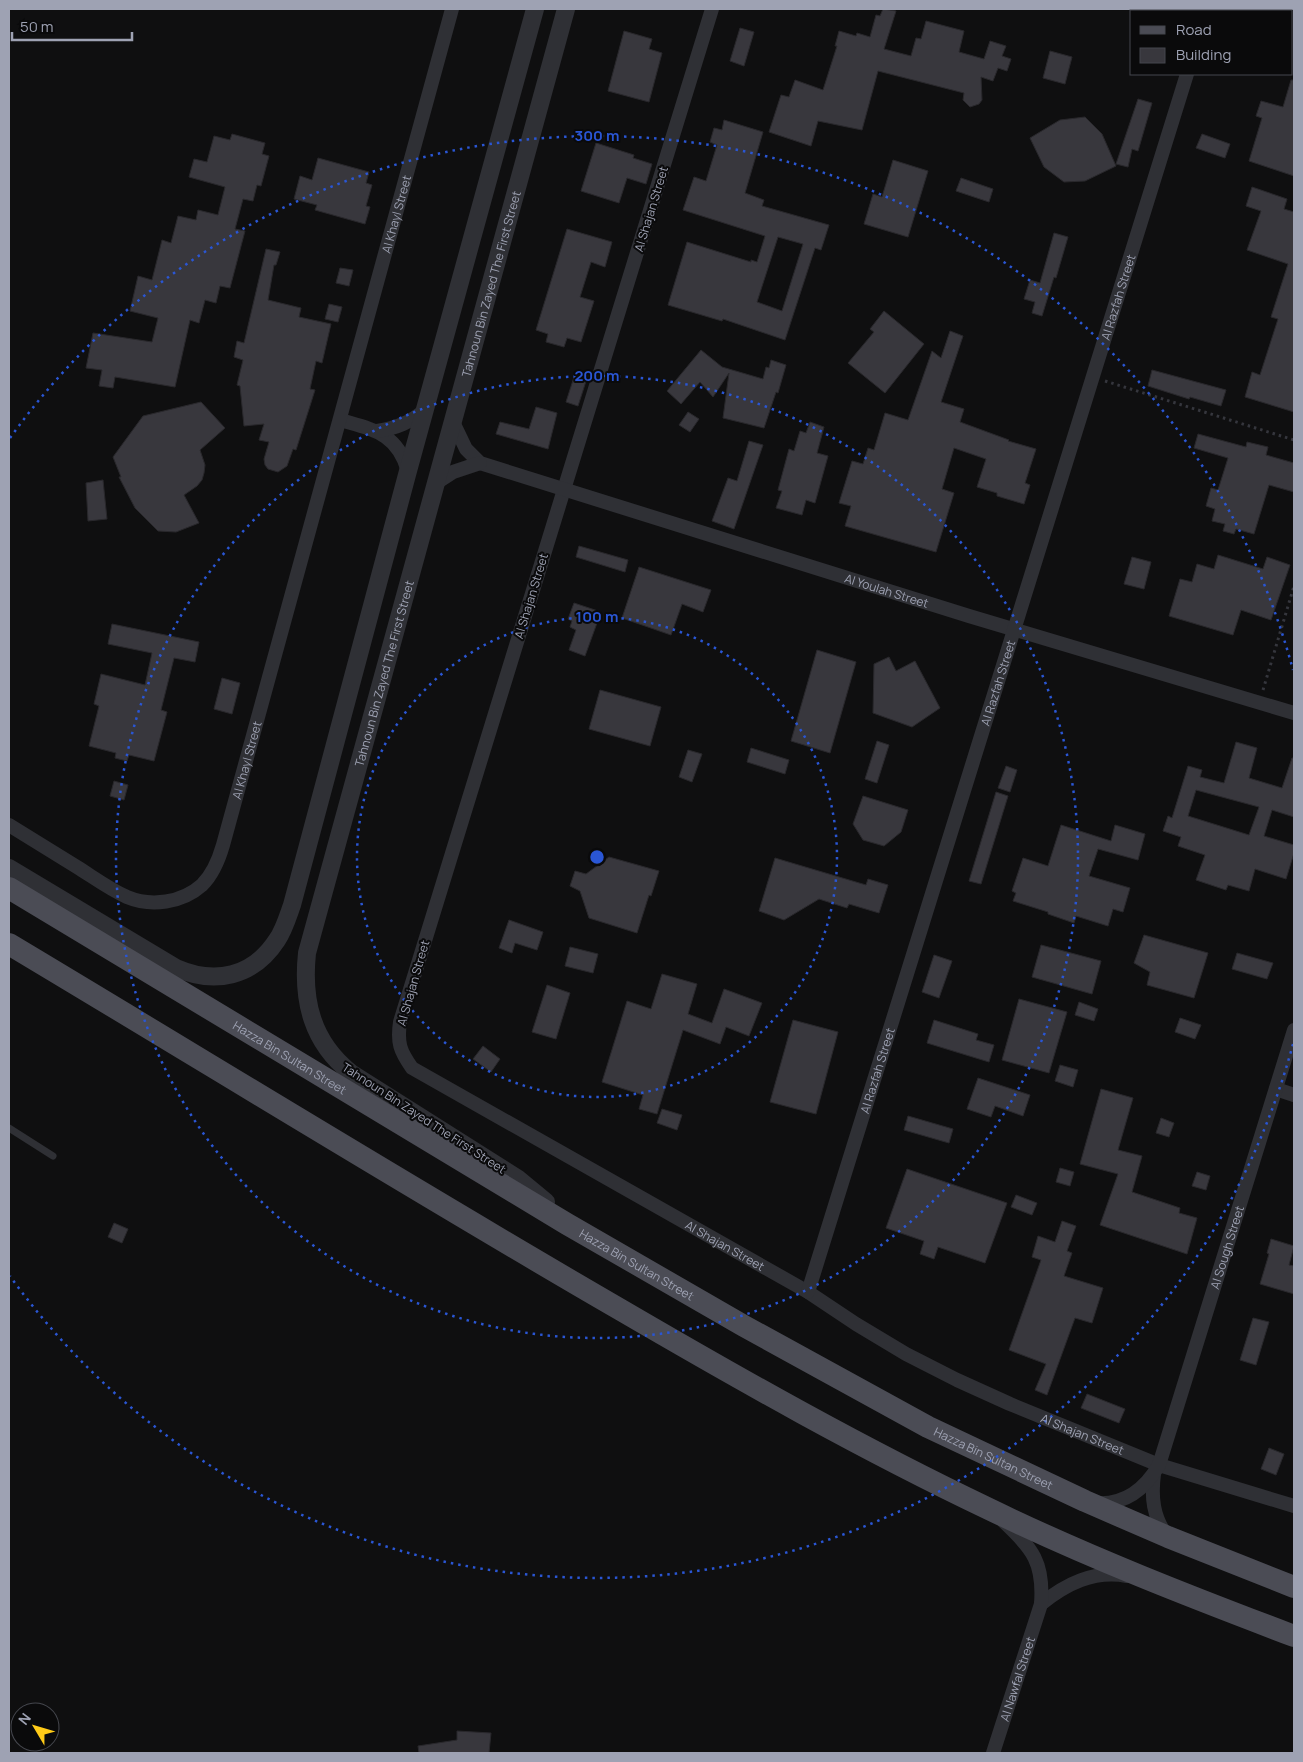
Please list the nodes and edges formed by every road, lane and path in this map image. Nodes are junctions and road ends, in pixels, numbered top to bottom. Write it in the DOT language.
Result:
graph roads {
  1 [pos="452,9"];
  2 [pos="535,9"];
  3 [pos="566,9"];
  4 [pos="712,9"];
  5 [pos="1187,75"];
  6 [pos="1093,377"];
  7 [pos="426,409"];
  8 [pos="340,420"];
  9 [pos="453,422"];
  10 [pos="377,430"];
  11 [pos="1294,440"];
  12 [pos="480,463"];
  13 [pos="408,471"];
  14 [pos="436,483"];
  15 [pos="564,489"];
  16 [pos="1294,586"];
  17 [pos="1014,630"];
  18 [pos="1259,702"];
  19 [pos="1294,713"];
  20 [pos="9,825"];
  21 [pos="9,868"];
  22 [pos="9,888"];
  23 [pos="9,944"];
  24 [pos="1294,1030"];
  25 [pos="1276,1089"];
  26 [pos="1294,1095"];
  27 [pos="9,1128"];
  28 [pos="53,1156"];
  29 [pos="567,1224"];
  30 [pos="808,1292"];
  31 [pos="1156,1469"];
  32 [pos="1085,1501"];
  33 [pos="1294,1506"];
  34 [pos="990,1510"];
  35 [pos="1168,1537"];
  36 [pos="1148,1580"];
  37 [pos="1294,1588"];
  38 [pos="1041,1604"];
  39 [pos="1294,1636"];
  40 [pos="993,1753"];
  1 -- 8 [label="street, Al Khayl Street"];
  2 -- 7 [label="street"];
  3 -- 9 [label="street, Tahnoun Bin Zayed The First Street"];
  4 -- 15 [label="street, Al Shajan Street"];
  5 -- 6 [label="street, Al Razfah Street"];
  6 -- 11 [label="path"];
  6 -- 17 [label="street, Al Razfah Street"];
  7 -- 10 [label="street"];
  7 -- 13 [label="street"];
  8 -- 10 [label="street"];
  8 -- 20 [label="street, Al Khayl Street"];
  9 -- 12 [label="street"];
  9 -- 14 [label="street, Tahnoun Bin Zayed The First Street"];
  10 -- 13 [label="street"];
  12 -- 14 [label="street"];
  12 -- 15 [label="street, Al Youlah Street"];
  13 -- 21 [label="street"];
  14 -- 29 [label="street, Tahnoun Bin Zayed The First Street"];
  15 -- 17 [label="street, Al Youlah Street"];
  15 -- 30 [label="street, Al Shajan Street"];
  16 -- 18 [label="path"];
  17 -- 18 [label="street, Al Youlah Street"];
  17 -- 30 [label="street, Al Razfah Street"];
  18 -- 19 [label="street, Al Youlah Street"];
  22 -- 29 [label="main road, Hazza Bin Sultan Street"];
  23 -- 34 [label="main road"];
  24 -- 25 [label="street, Al Sough Street"];
  25 -- 26 [label="street"];
  25 -- 31 [label="street, Al Sough Street"];
  27 -- 28 [label="lane"];
  29 -- 32 [label="main road, Hazza Bin Sultan Street"];
  30 -- 31 [label="street, Al Shajan Street"];
  31 -- 32 [label="street, Al Sough Street"];
  31 -- 33 [label="street, Al Shajan Street"];
  31 -- 35 [label="street, Al Sough Street"];
  32 -- 35 [label="main road, Hazza Bin Sultan Street"];
  34 -- 36 [label="main road"];
  34 -- 38 [label="street, Al Nawfal Street"];
  35 -- 37 [label="main road, Hazza Bin Sultan Street"];
  36 -- 38 [label="street"];
  36 -- 39 [label="main road"];
  38 -- 40 [label="street, Al Nawfal Street"];
}
